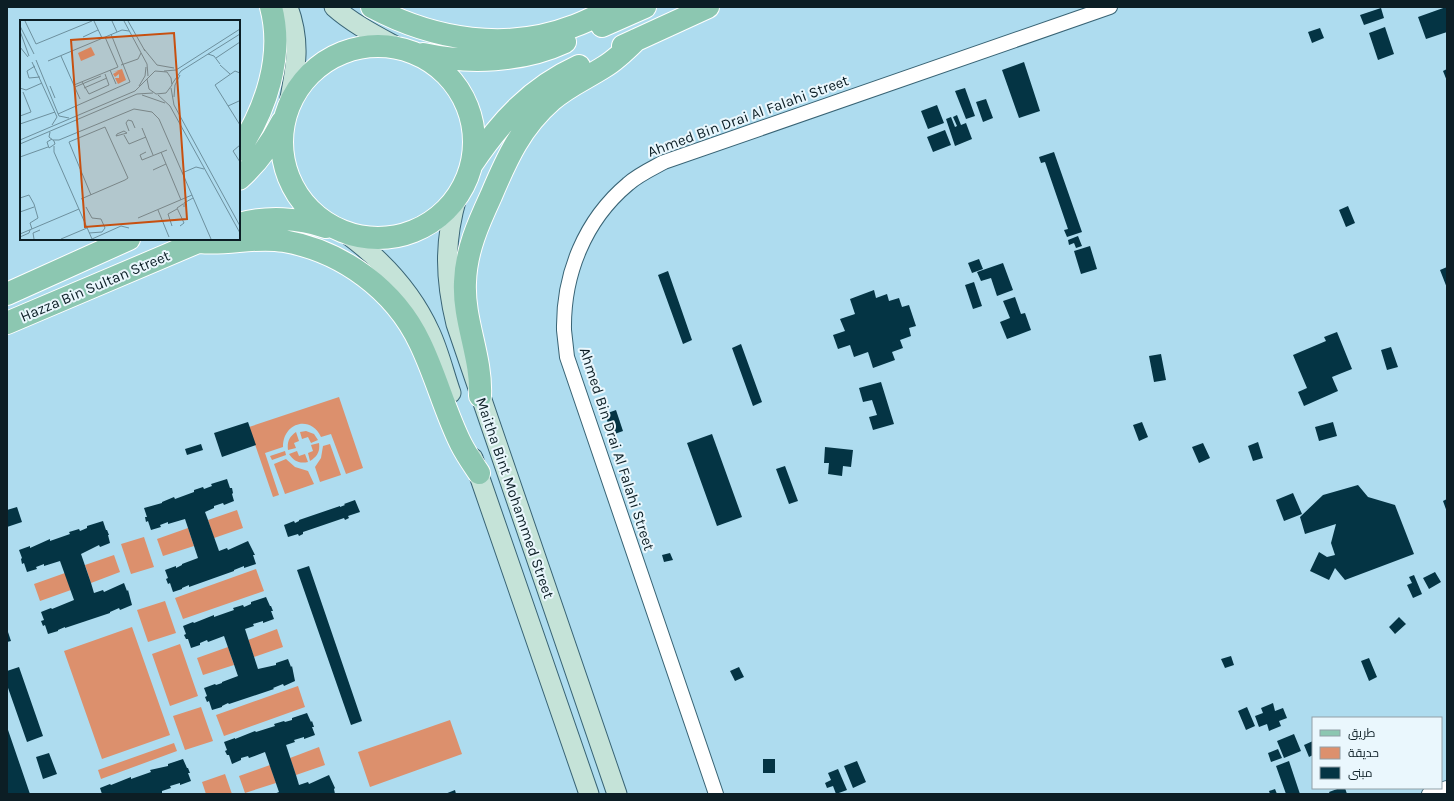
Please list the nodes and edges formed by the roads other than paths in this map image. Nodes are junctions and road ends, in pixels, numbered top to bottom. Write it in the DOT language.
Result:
graph roads {
  1 [pos="271,7"];
  2 [pos="288,7"];
  3 [pos="334,7"];
  4 [pos="372,7"];
  5 [pos="616,7"];
  6 [pos="645,7"];
  7 [pos="708,7"];
  8 [pos="1110,7"];
  9 [pos="1090,10"];
  10 [pos="636,40"];
  11 [pos="406,50"];
  12 [pos="287,110"];
  13 [pos="240,148"];
  14 [pos="471,165"];
  15 [pos="240,178"];
  16 [pos="457,197"];
  17 [pos="240,224"];
  18 [pos="341,232"];
  19 [pos="202,240"];
  20 [pos="119,242"];
  21 [pos="7,294"];
  22 [pos="7,323"];
  23 [pos="480,396"];
  24 [pos="479,473"];
  25 [pos="1447,788"];
  26 [pos="588,794"];
  27 [pos="617,794"];
  28 [pos="716,794"];
  29 [pos="1429,794"];
  1 -- 13 [label="main road"];
  2 -- 12 [label="main road"];
  3 -- 11 [label="main road"];
  4 -- 5 [label="main road"];
  6 -- 11 [label="main road"];
  7 -- 10 [label="main road"];
  8 -- 9 [label="street, Ahmed Bin Drai Al Falahi Street"];
  9 -- 28 [label="street, Ahmed Bin Drai Al Falahi Street"];
  10 -- 14 [label="main road"];
  10 -- 23 [label="main road"];
  11 -- 12 [label="main road"];
  11 -- 14 [label="main road"];
  12 -- 15 [label="main road"];
  12 -- 18 [label="main road"];
  14 -- 16 [label="main road"];
  16 -- 18 [label="main road"];
  16 -- 23 [label="main road, Maitha Bint Mohammed Street"];
  17 -- 18 [label="main road"];
  18 -- 24 [label="main road, Maitha Bint Mohammed Street"];
  19 -- 22 [label="main road, Hazza Bin Sultan Street"];
  19 -- 24 [label="main road"];
  20 -- 21 [label="main road, Hazza Bin Sultan Street"];
  23 -- 27 [label="main road, Maitha Bint Mohammed Street"];
  24 -- 26 [label="main road, Maitha Bint Mohammed Street"];
  25 -- 29 [label="street"];
}
